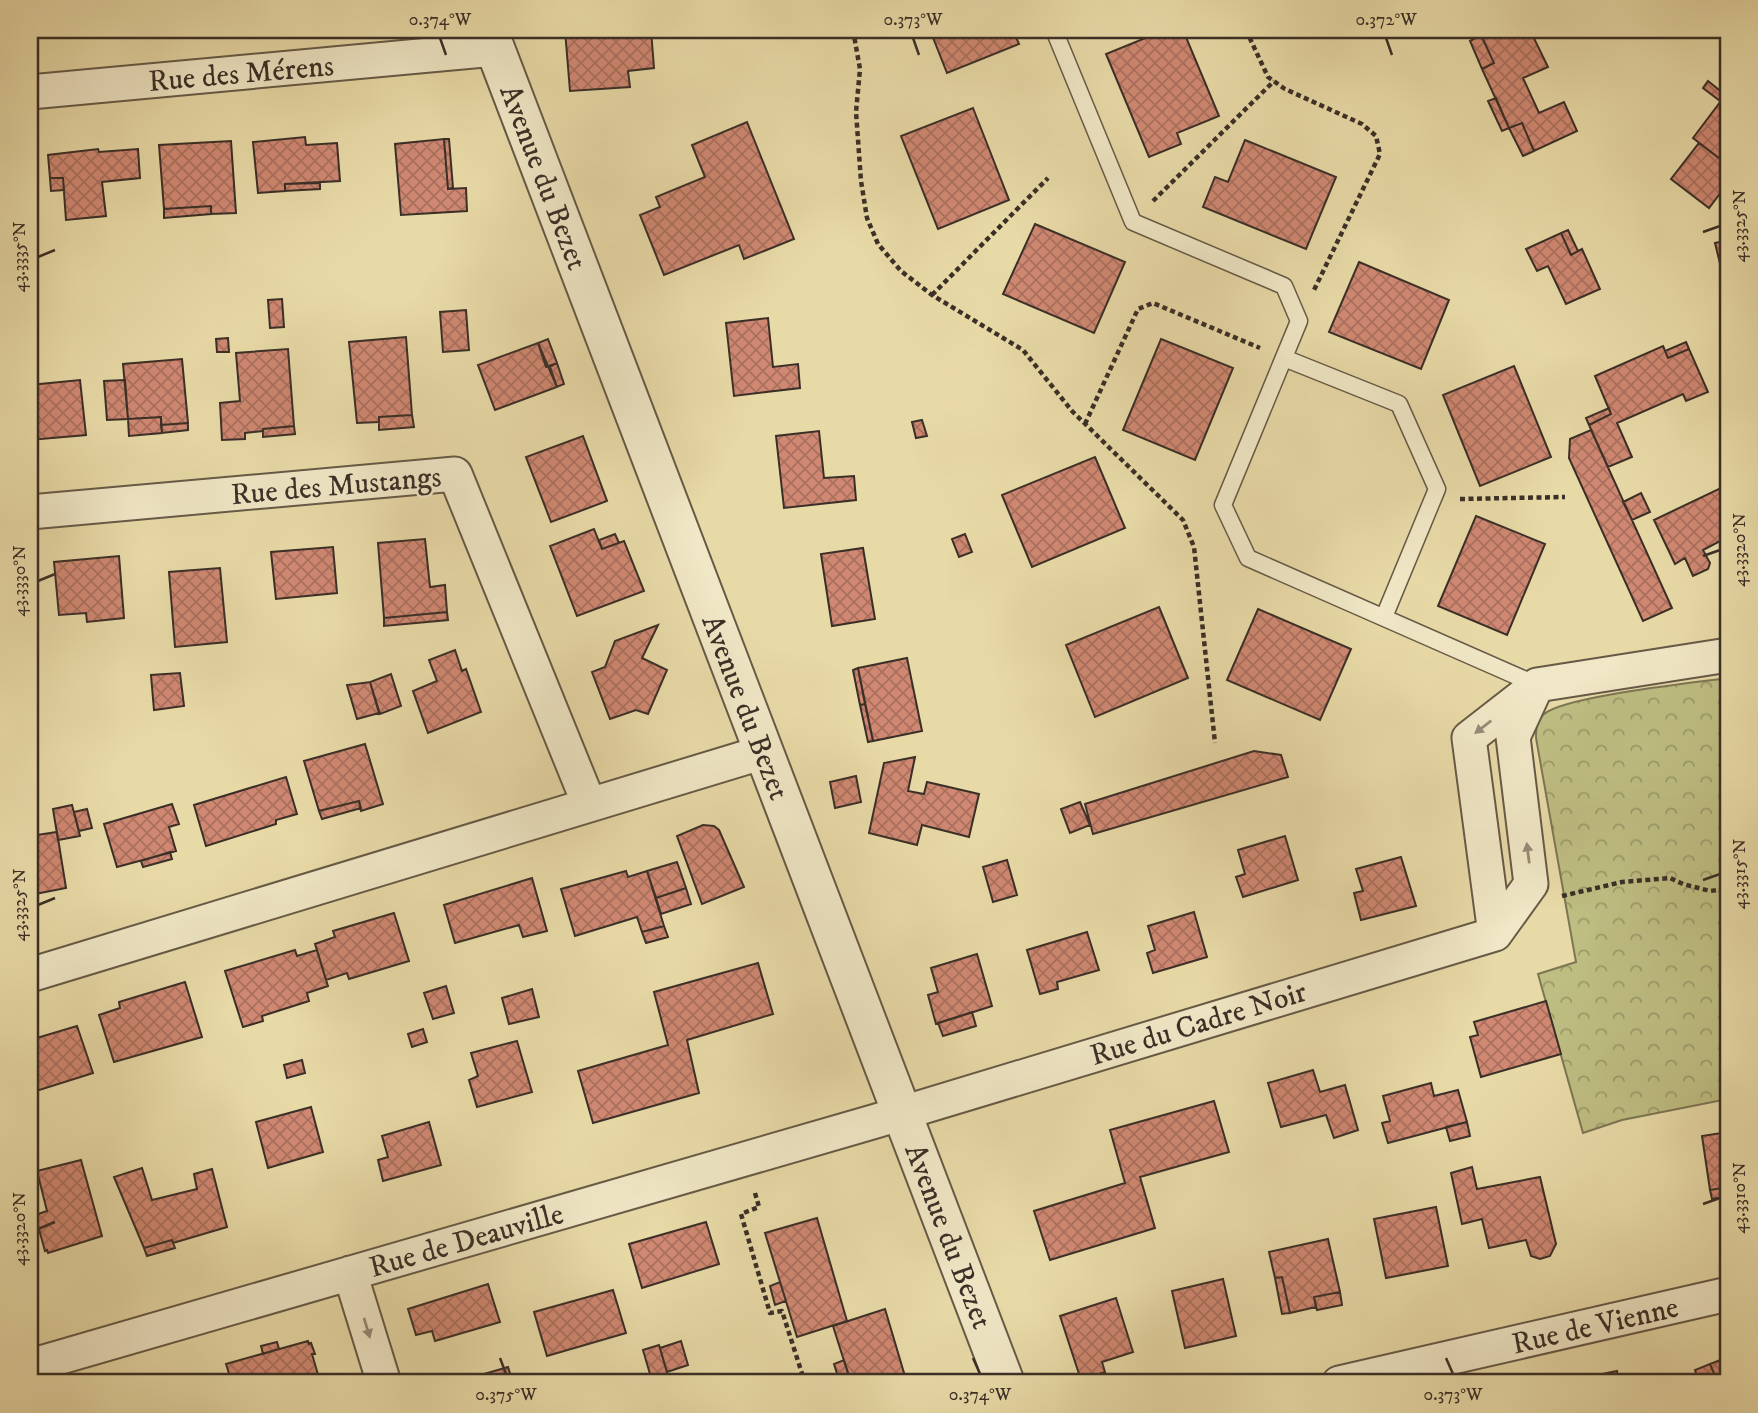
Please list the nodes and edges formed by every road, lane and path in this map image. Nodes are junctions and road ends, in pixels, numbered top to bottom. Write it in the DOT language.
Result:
graph roads {
  1 [pos="853,30"];
  2 [pos="1054,30"];
  3 [pos="1246,30"];
  4 [pos="492,39"];
  5 [pos="1275,81"];
  6 [pos="30,93"];
  7 [pos="1048,178"];
  8 [pos="1133,222"];
  9 [pos="932,295"];
  10 [pos="1299,321"];
  11 [pos="1284,358"];
  12 [pos="1085,424"];
  13 [pos="1437,489"];
  14 [pos="1565,497"];
  15 [pos="30,512"];
  16 [pos="1384,617"];
  17 [pos="1728,655"];
  18 [pos="1537,685"];
  19 [pos="1215,743"];
  20 [pos="764,752"];
  21 [pos="589,804"];
  22 [pos="1728,889"];
  23 [pos="1557,902"];
  24 [pos="1495,934"];
  25 [pos="30,975"];
  26 [pos="901,1113"];
  27 [pos="743,1159"];
  28 [pos="350,1273"];
  29 [pos="1728,1294"];
  30 [pos="30,1366"];
  31 [pos="384,1383"];
  32 [pos="805,1383"];
  33 [pos="1005,1383"];
  34 [pos="1339,1383"];
  1 -- 9 [label="path"];
  2 -- 8 [label="lane"];
  3 -- 5 [label="path"];
  4 -- 6 [label="street, Rue des Mérens"];
  4 -- 20 [label="street, Avenue du Bezet"];
  5 -- 8 [label="path"];
  5 -- 10 [label="path"];
  7 -- 9 [label="path"];
  8 -- 10 [label="lane"];
  9 -- 12 [label="path"];
  10 -- 11 [label="lane"];
  11 -- 12 [label="path"];
  11 -- 13 [label="lane"];
  11 -- 16 [label="lane"];
  12 -- 19 [label="path"];
  13 -- 14 [label="path"];
  13 -- 16 [label="lane"];
  15 -- 21 [label="street, Rue des Mustangs"];
  16 -- 18 [label="lane"];
  17 -- 18 [label="street"];
  24 -- 18 [label="street, one-way"];
  18 -- 24 [label="street, one-way"];
  20 -- 21 [label="street"];
  20 -- 26 [label="street, Avenue du Bezet"];
  21 -- 25 [label="street"];
  22 -- 23 [label="path"];
  24 -- 26 [label="street, Rue du Cadre Noir"];
  26 -- 27 [label="street, Rue de Deauville"];
  26 -- 33 [label="street, Avenue du Bezet"];
  27 -- 28 [label="street, Rue de Deauville"];
  27 -- 32 [label="path"];
  28 -- 30 [label="street, Rue de Deauville"];
  28 -- 31 [label="street, one-way"];
  29 -- 34 [label="street, Rue de Vienne"];
}
